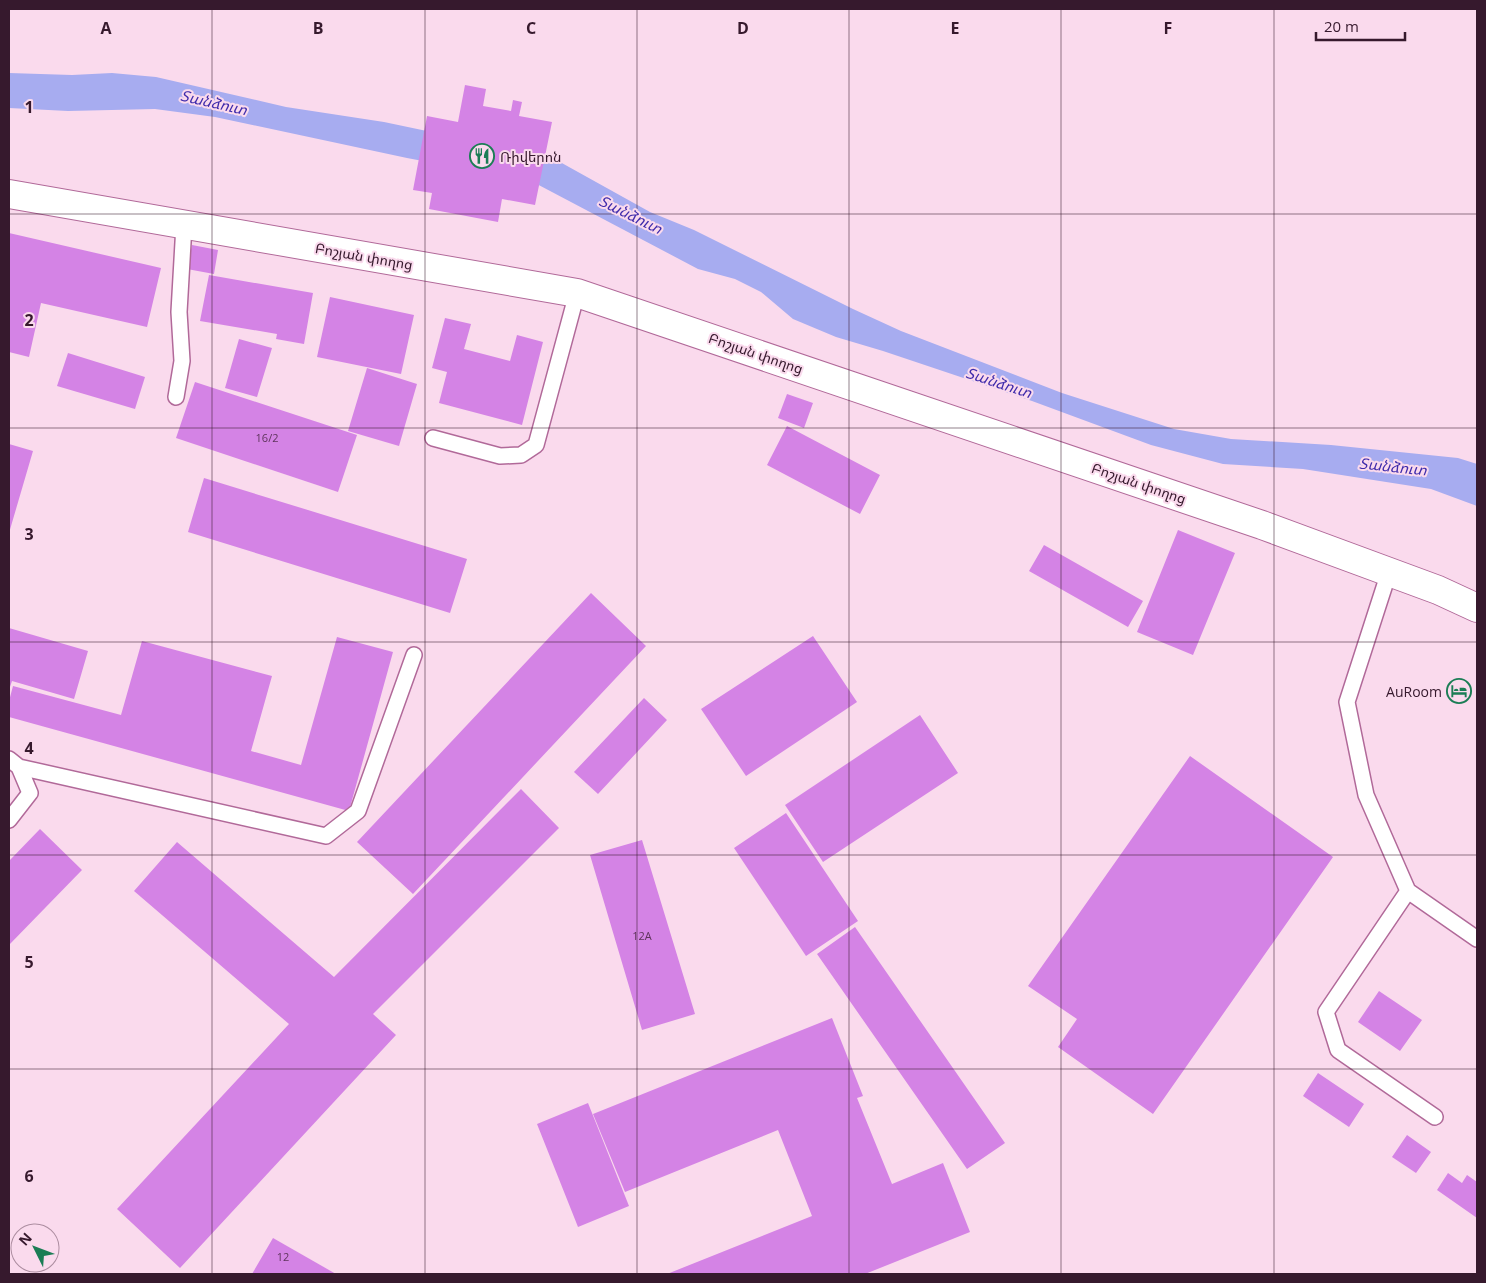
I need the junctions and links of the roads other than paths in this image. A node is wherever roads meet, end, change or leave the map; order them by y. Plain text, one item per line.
1 (9, 194) edge
2 (184, 225) junction
3 (577, 293) junction
4 (176, 397) dead end
5 (433, 438) dead end
6 (1389, 572) junction
7 (1477, 608) edge
8 (414, 655) dead end
9 (14, 763) edge
10 (9, 820) edge
11 (1408, 891) junction
12 (1477, 939) edge
13 (1434, 1117) dead end

1 - 2 street, Բոշյան փողոց
2 - 3 street, Բոշյան փողոց
2 - 4 lane
3 - 5 lane
3 - 6 street, Բոշյան փողոց
6 - 7 street, Բոշյան փողոց
6 - 11 lane
8 - 9 lane
9 - 10 lane
11 - 12 lane
11 - 13 lane

